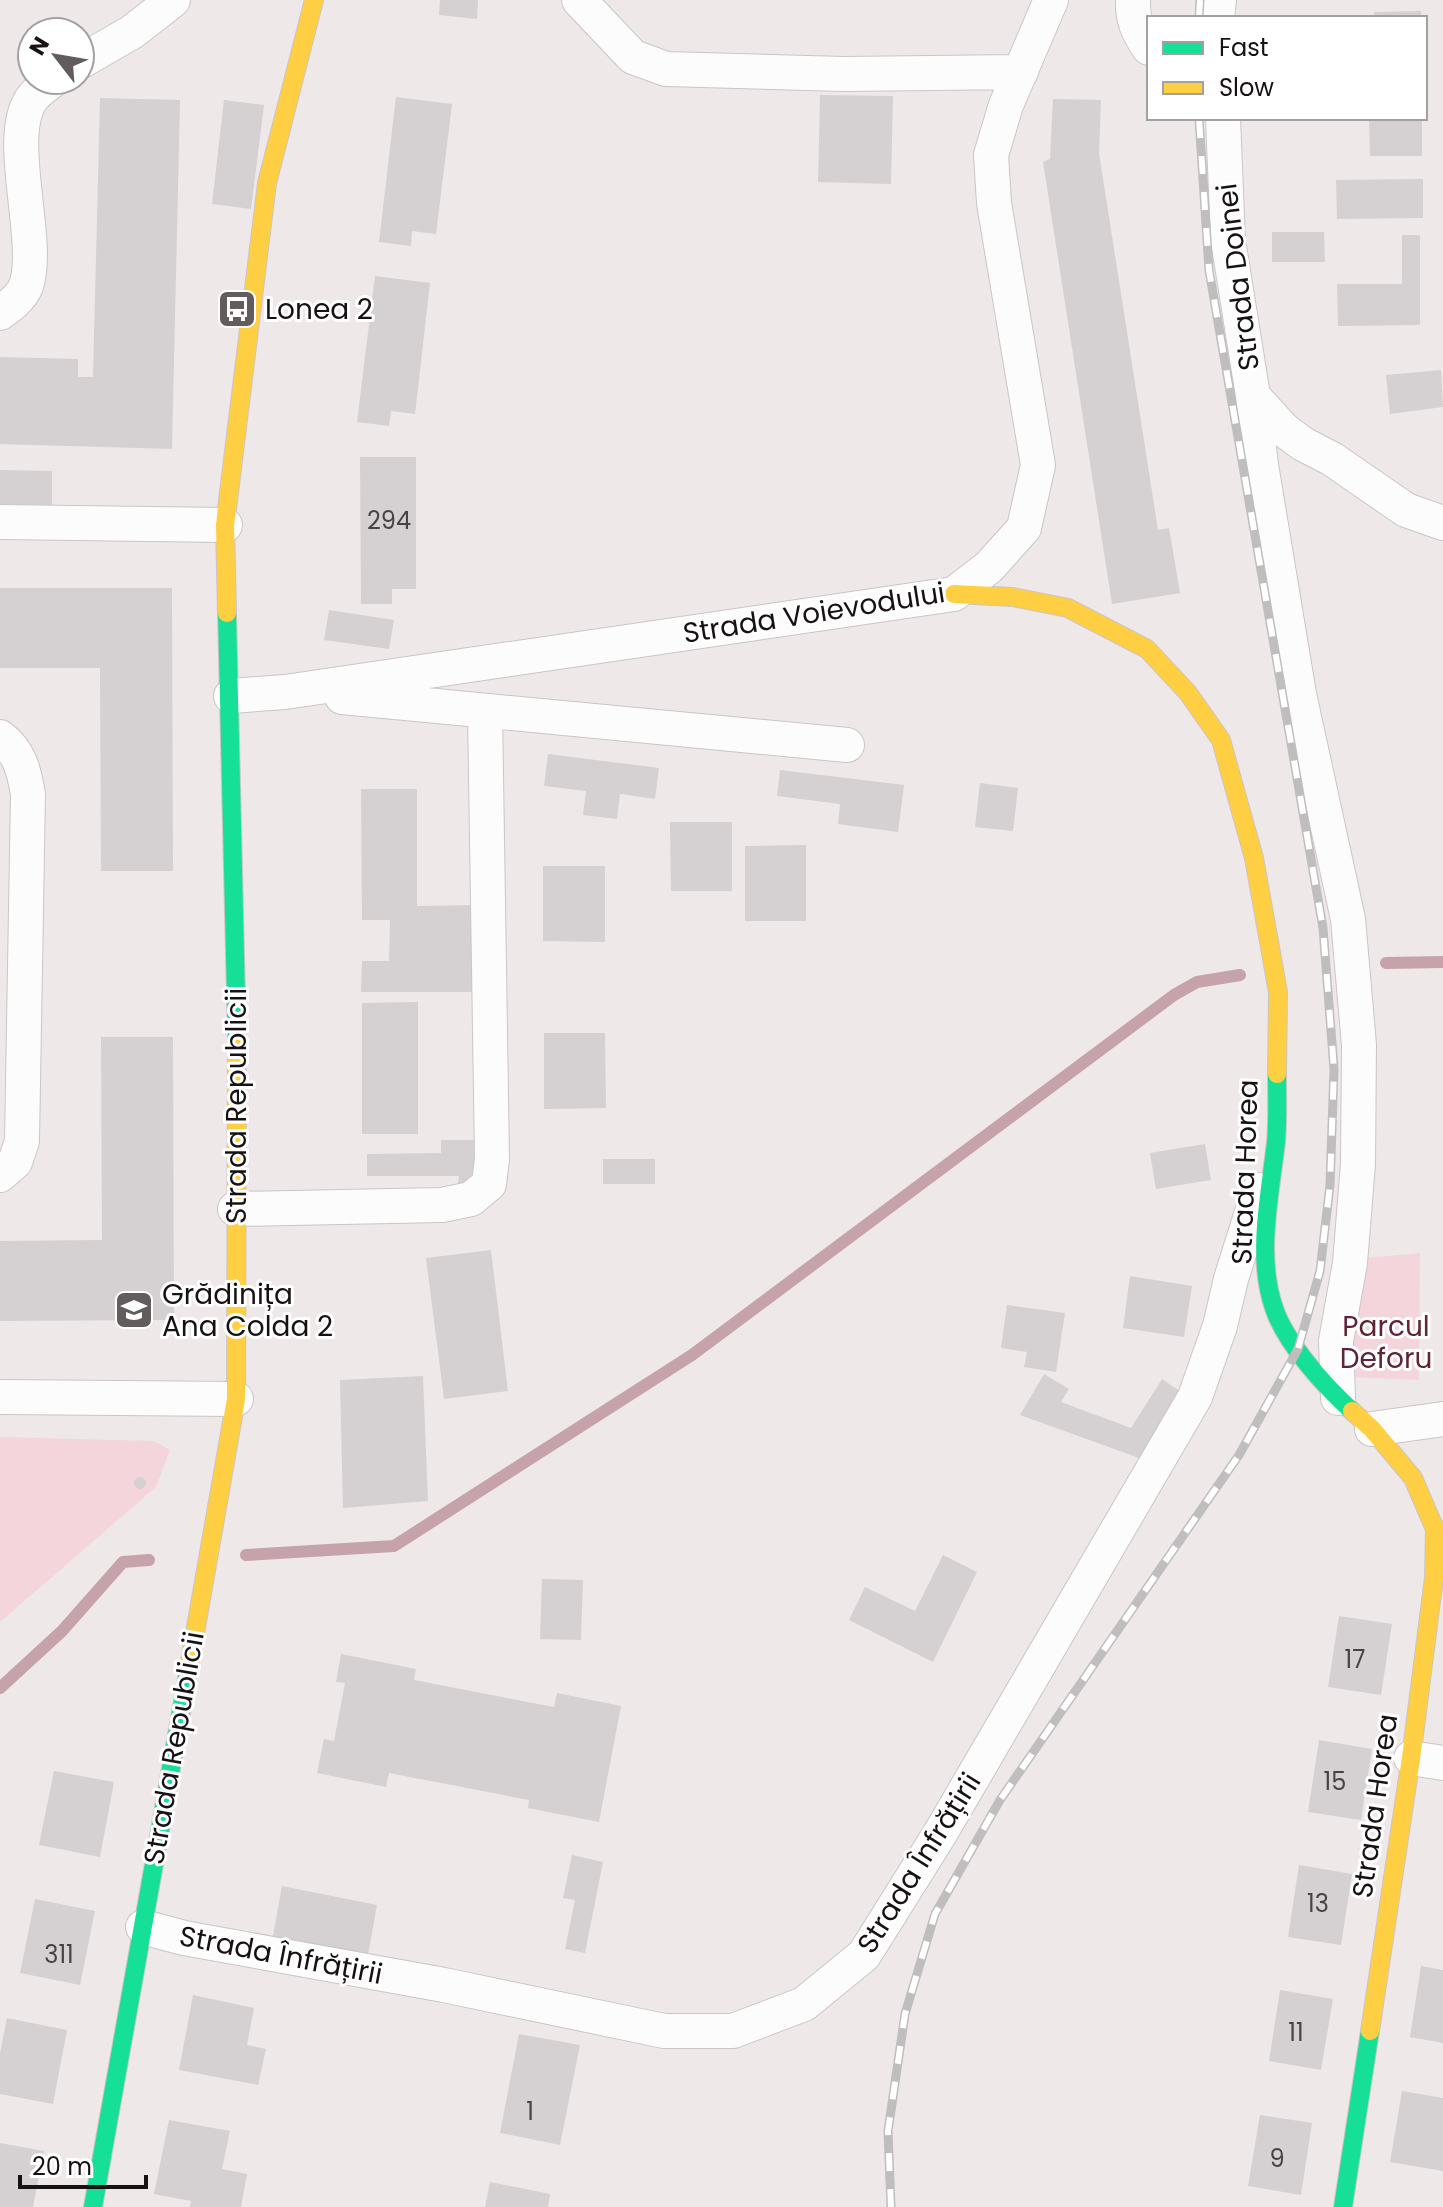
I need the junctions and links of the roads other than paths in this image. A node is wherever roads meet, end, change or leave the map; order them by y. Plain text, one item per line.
1 (173, 0) edge
2 (314, 0) edge
3 (579, 0) edge
4 (1051, 0) edge
5 (1133, 0) edge
6 (1147, 45) edge
7 (96, 53) edge
8 (1021, 72) junction
9 (33, 96) edge
10 (1223, 120) edge
11 (0, 313) edge
12 (1253, 396) junction
13 (0, 522) edge
14 (1443, 523) edge
15 (225, 525) junction
16 (954, 594) junction
17 (285, 692) junction
18 (231, 696) junction
19 (485, 711) junction
20 (0, 737) edge
21 (847, 745) dead end
22 (1276, 1138) junction
23 (0, 1175) edge
24 (235, 1209) junction
25 (0, 1397) edge
26 (1338, 1398) junction
27 (236, 1399) junction
28 (1443, 1419) edge
29 (1372, 1429) junction
30 (1427, 1760) edge
31 (143, 1927) junction
32 (93, 2207) edge
33 (1343, 2207) edge

1 - 7 street
2 - 15 street, Strada Republicii
3 - 8 street
4 - 8 street, Strada Voievodului
5 - 6 street
8 - 16 street, Strada Voievodului
9 - 11 street
10 - 12 street, Strada Doinei
12 - 14 street, Strada Doinei
12 - 26 street
13 - 15 street
15 - 18 street, Strada Republicii
16 - 17 street, Strada Voievodului
16 - 22 street, Strada Horea
17 - 18 street, Strada Voievodului
17 - 19 street
18 - 24 street, Strada Republicii
19 - 21 street
19 - 24 street
20 - 23 street
22 - 26 street, Strada Horea
22 - 31 street, Strada Înfrățirii
24 - 27 street, Strada Republicii
25 - 27 street
26 - 29 street, Strada Horea
27 - 31 street, Strada Republicii
28 - 29 street
29 - 30 street, Strada Horea
30 - 33 street, Strada Horea
31 - 32 street, Strada Republicii

